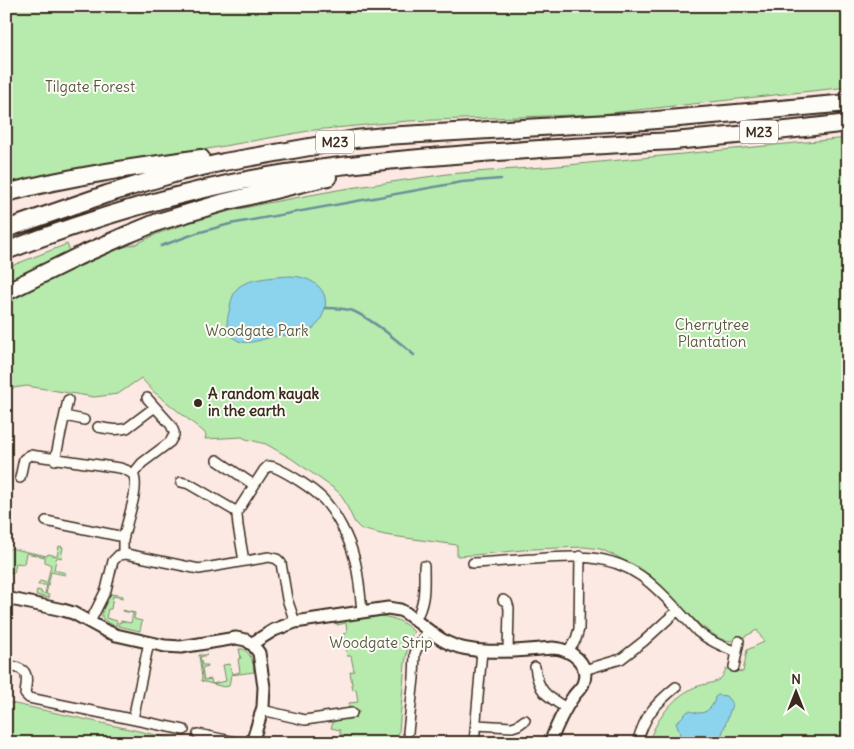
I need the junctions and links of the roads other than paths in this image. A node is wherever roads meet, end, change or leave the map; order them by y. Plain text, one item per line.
1 (848, 103) edge
2 (848, 122) edge
3 (355, 139) junction
4 (425, 157) junction
5 (6, 193) edge
6 (6, 229) edge
7 (6, 251) edge
8 (6, 292) edge
9 (147, 398) dead end
10 (68, 400) dead end
11 (155, 407) junction
12 (65, 416) junction
13 (84, 420) dead end
14 (98, 427) dead end
15 (55, 460) junction
16 (217, 460) dead end
17 (133, 474) junction
18 (20, 478) dead end
19 (181, 482) dead end
20 (254, 485) junction
21 (237, 512) junction
22 (46, 521) dead end
23 (124, 537) junction
24 (124, 554) junction
25 (580, 556) junction
26 (244, 561) junction
27 (473, 563) dead end
28 (424, 566) dead end
29 (6, 598) edge
30 (503, 600) dead end
31 (677, 610) junction
32 (362, 611) junction
33 (415, 620) junction
34 (90, 622) junction
35 (295, 622) junction
36 (430, 630) junction
37 (739, 641) dead end
38 (149, 642) junction
39 (251, 644) junction
40 (482, 650) junction
41 (508, 650) junction
42 (568, 651) junction
43 (737, 652) junction
44 (6, 665) edge
45 (734, 667) dead end
46 (534, 668) dead end
47 (584, 670) junction
48 (676, 687) dead end
49 (566, 708) junction
50 (262, 710) junction
51 (352, 712) dead end
52 (133, 719) junction
53 (525, 720) dead end
54 (476, 725) junction
55 (184, 730) dead end
56 (408, 732) dead end
57 (198, 734) dead end
58 (241, 743) edge
59 (252, 743) edge
60 (474, 743) edge
61 (550, 743) edge
62 (637, 743) edge

1 - 3 highway, M23
2 - 4 highway, M23
3 - 5 highway, M23
3 - 6 highway, M23
4 - 7 highway, M23
4 - 8 highway, M23
9 - 11 street
10 - 12 street
11 - 14 street
11 - 17 street
12 - 13 street
12 - 15 street
15 - 17 street
15 - 18 street
16 - 20 street
17 - 23 street
19 - 21 street
20 - 21 street
20 - 32 street
21 - 26 street
22 - 23 street
23 - 24 street
24 - 26 street
24 - 34 street
25 - 27 street
25 - 31 street
25 - 42 street
26 - 35 street
28 - 33 street
29 - 34 street
30 - 41 street
31 - 43 street
31 - 47 street
32 - 33 street
32 - 35 street
33 - 36 street
34 - 38 street
35 - 39 street
36 - 40 street
36 - 56 street
37 - 43 street
38 - 39 street
38 - 52 street
39 - 50 street
40 - 41 street
40 - 54 street
41 - 42 street
42 - 47 street
43 - 45 street
44 - 52 street
46 - 49 street
47 - 49 street
48 - 62 street
49 - 61 street
50 - 51 street
50 - 59 street
52 - 55 street
53 - 54 street
54 - 60 street
57 - 58 street

